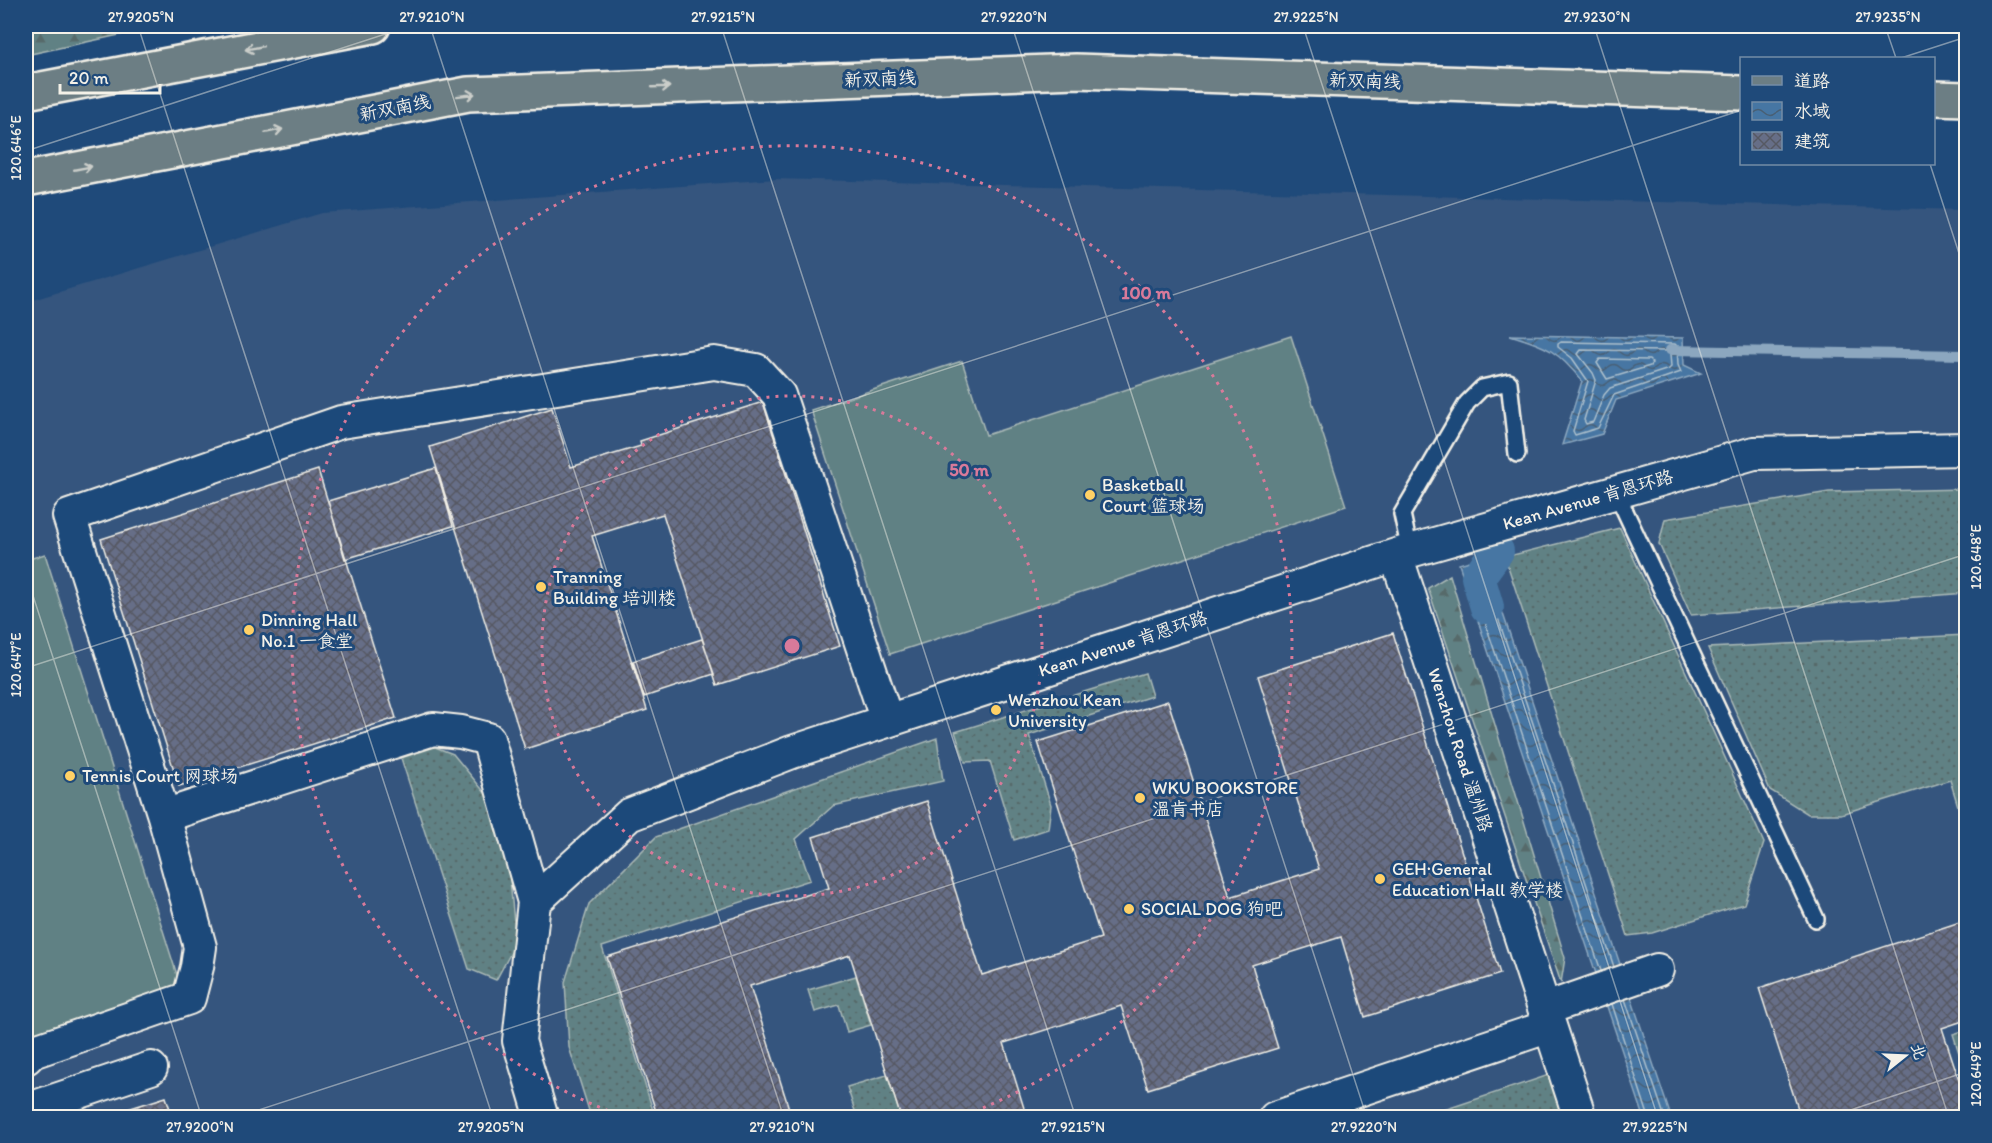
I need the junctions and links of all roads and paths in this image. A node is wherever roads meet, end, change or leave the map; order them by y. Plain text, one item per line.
1 (373, 26) edge
2 (26, 92) edge
3 (1740, 93) edge
4 (1935, 98) edge
5 (1966, 99) edge
6 (26, 179) edge
7 (1966, 449) edge
8 (1517, 454) dead end
9 (1616, 492) junction
10 (1403, 553) junction
11 (887, 721) junction
12 (164, 816) junction
13 (534, 902) junction
14 (1816, 919) dead end
15 (1657, 970) dead end
16 (1547, 1015) junction
17 (26, 1058) edge
18 (151, 1068) dead end
19 (26, 1110) edge
20 (542, 1118) edge
21 (1275, 1118) edge
22 (1580, 1118) edge

1 -> 2 main road
6 -> 3 main road, 新双南线
4 - 5 main road
7 - 9 street, Kean Avenue 肯恩环路
8 - 10 lane
9 - 10 street, Kean Avenue 肯恩环路
9 - 14 lane
10 - 11 street, Kean Avenue 肯恩环路
10 - 16 street, Wenzhou Road 温州路
11 - 12 street
11 - 13 street, Kean Avenue 肯恩环路
12 - 13 street
12 - 17 street
13 - 20 street
15 - 16 street
16 - 21 street
16 - 22 street, Wenzhou Road 温州路
18 - 19 street

